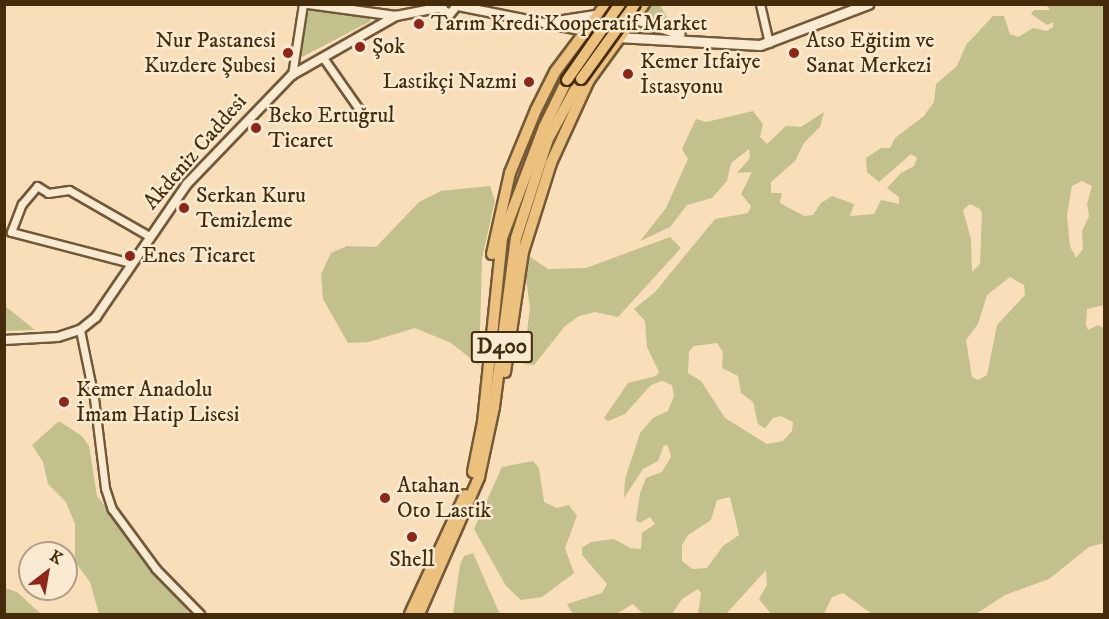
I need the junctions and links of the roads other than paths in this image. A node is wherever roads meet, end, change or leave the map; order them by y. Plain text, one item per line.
1 (305, 4) edge
2 (378, 4) edge
3 (606, 4) edge
4 (620, 4) edge
5 (635, 4) edge
6 (644, 4) edge
7 (760, 4) edge
8 (868, 4) edge
9 (458, 5) edge
10 (442, 6) edge
11 (375, 14) junction
12 (596, 15) junction
13 (396, 16) junction
14 (632, 18) junction
15 (538, 20) junction
16 (584, 31) junction
17 (617, 37) junction
18 (711, 42) junction
19 (769, 43) junction
20 (324, 58) junction
21 (292, 75) junction
22 (363, 115) dead end
23 (149, 236) junction
24 (131, 263) junction
25 (80, 330) junction
26 (4, 340) edge
27 (489, 371) junction
28 (494, 407) junction
29 (200, 615) edge
30 (410, 615) edge
31 (418, 615) edge

1 - 11 street
1 - 21 street
2 - 11 street
3 - 12 highway
4 - 27 highway, D400, bridge
5 - 28 highway, D400, bridge
6 - 14 highway, D400
7 - 19 street
8 - 19 main road
9 - 10 street, Akdeniz Caddesi
9 - 15 street
10 - 13 street, Akdeniz Caddesi
11 - 13 street
12 - 14 main road
12 - 15 street
12 - 16 highway
13 - 20 street, Akdeniz Caddesi
14 - 17 highway, D400
14 - 18 main road
15 - 16 street
16 - 17 main road
16 - 27 highway
17 - 18 main road
17 - 28 highway, D400
18 - 19 main road
20 - 21 street, Akdeniz Caddesi
20 - 22 street
21 - 23 street, Akdeniz Caddesi
23 - 24 street, Akdeniz Caddesi
23 - 24 street
24 - 25 street, Akdeniz Caddesi
25 - 26 street
25 - 29 street
27 - 30 highway, D400
28 - 31 highway, D400

